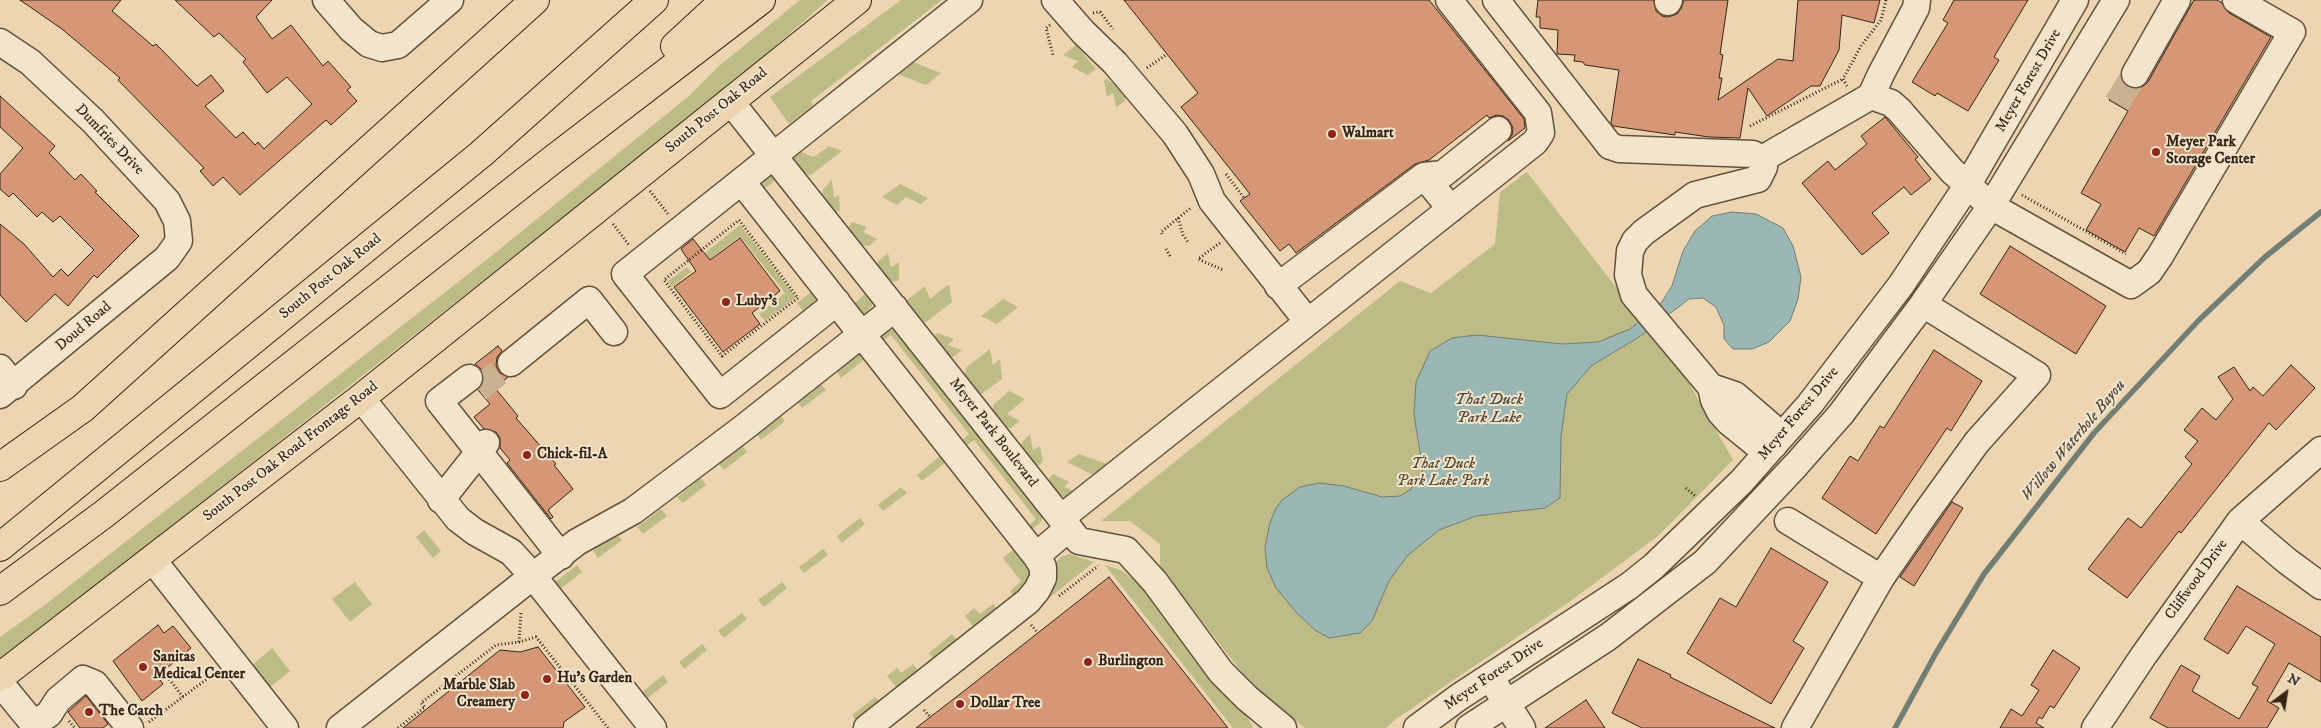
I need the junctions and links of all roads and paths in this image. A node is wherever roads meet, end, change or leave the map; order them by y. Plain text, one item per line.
1 (326, 0) edge
2 (450, 0) edge
3 (535, 0) edge
4 (654, 0) edge
5 (725, 0) edge
6 (761, 0) edge
7 (857, 0) edge
8 (970, 0) edge
9 (1055, 0) edge
10 (1449, 0) edge
11 (1496, 0) edge
12 (1886, 0) edge
13 (1918, 0) edge
14 (2075, 0) edge
15 (2116, 0) edge
16 (2177, 0) edge
17 (2236, 0) edge
18 (1047, 30) dead end
19 (0, 42) edge
20 (1053, 55) dead end
21 (2134, 74) tunnel mouth
22 (1843, 79) junction
23 (1864, 100) junction
24 (730, 101) junction
25 (1750, 126) dead end
26 (1498, 130) dead end
27 (1735, 153) junction
28 (773, 156) junction
29 (1762, 159) junction
30 (552, 161) junction
31 (1424, 176) junction
32 (1960, 178) junction
33 (742, 182) junction
34 (1737, 185) junction
35 (648, 189) dead end
36 (2017, 192) dead end
37 (1195, 205) dead end
38 (1991, 206) junction
39 (1451, 208) junction
40 (666, 211) dead end
41 (1178, 218) junction
42 (610, 219) dead end
43 (578, 223) joint
44 (1162, 234) dead end
45 (1222, 241) dead end
46 (1188, 242) dead end
47 (1166, 249) dead end
48 (694, 254) junction
49 (2126, 254) dead end
50 (1170, 256) dead end
51 (167, 258) joint
52 (698, 260) dead end
53 (641, 262) junction
54 (1223, 270) dead end
55 (1278, 286) junction
56 (837, 302) junction
57 (894, 308) junction
58 (1931, 310) junction
59 (1308, 322) junction
60 (614, 332) dead end
61 (862, 334) junction
62 (507, 357) tunnel mouth
63 (5, 383) edge
64 (473, 384) tunnel mouth
65 (361, 398) junction
66 (1774, 445) junction
67 (482, 447) junction
68 (2321, 450) edge
69 (1796, 465) junction
70 (0, 467) edge
71 (98, 468) junction
72 (441, 500) junction
73 (104, 514) junction
74 (2240, 521) junction
75 (1788, 522) dead end
76 (1065, 523) junction
77 (0, 532) edge
78 (0, 547) edge
79 (565, 552) junction
80 (1036, 556) junction
81 (152, 559) junction
82 (533, 576) junction
83 (1881, 578) junction
84 (2321, 586) edge
85 (0, 591) edge
86 (0, 606) edge
87 (520, 627) dead end
88 (491, 640) dead end
89 (520, 642) junction
90 (496, 645) junction
91 (222, 668) dead end
92 (163, 671) dead end
93 (0, 677) edge
94 (1490, 677) junction
95 (0, 683) edge
96 (183, 697) junction
97 (1507, 703) junction
98 (141, 724) edge
99 (36, 726) edge
100 (285, 728) edge
101 (340, 728) edge
102 (398, 728) edge
103 (608, 728) edge
104 (653, 728) edge
105 (867, 728) edge
106 (1283, 728) edge
107 (1417, 728) edge
108 (1469, 728) edge
109 (1522, 728) edge
110 (1795, 728) edge
111 (2095, 728) edge

1 - 2 street
3 - 70 main road
4 - 71 main road, South Post Oak Road
5 - 30 main road
6 - 30 main road
7 - 24 main road, South Post Oak Road
8 - 28 street
9 - 55 street
10 - 39 street
11 - 27 street
12 - 22 path
13 - 23 street
14 - 32 street, Meyer Forest Drive
15 - 38 street, Meyer Forest Drive
16 - 21 street
17 - 38 street
18 - 20 path
19 - 51 street, Dumfries Drive
22 - 23 path
22 - 25 path
23 - 29 street
23 - 32 street
24 - 28 street, Meyer Park Boulevard
24 - 43 main road, South Post Oak Road
26 - 31 street
27 - 29 street
27 - 34 street
28 - 33 street
28 - 57 street, Meyer Park Boulevard
29 - 34 street
30 - 73 main road
31 - 39 street
31 - 55 street
32 - 38 street
32 - 66 street, Meyer Forest Drive
33 - 53 street
33 - 56 street
34 - 66 street
35 - 40 path
36 - 49 path
37 - 41 path
38 - 58 street, Meyer Forest Drive
39 - 59 street
41 - 44 path
41 - 46 path
42 - 53 path
43 - 65 main road, South Post Oak Road Frontage Road
45 - 54 path
47 - 50 path
48 - 48 path
48 - 52 path
51 - 63 street, Doud Road
53 - 56 street
55 - 59 street
56 - 61 street
57 - 61 street
57 - 76 street, Meyer Park Boulevard
58 - 69 street, Meyer Forest Drive
58 - 83 street
59 - 76 street
60 - 62 street
61 - 79 street
61 - 80 street
64 - 67 street
65 - 72 street
65 - 81 main road, South Post Oak Road Frontage Road
66 - 69 street
66 - 94 street, Meyer Forest Drive
67 - 72 street
67 - 79 street
68 - 74 street, Cliffwood Drive
69 - 97 street, Meyer Forest Drive
71 - 77 main road
71 - 78 main road, South Post Oak Road
72 - 82 street
73 - 85 main road
73 - 86 main road
74 - 84 street
74 - 111 street, Cliffwood Drive
75 - 83 street
76 - 80 street
76 - 106 street, Meyer Park Boulevard
79 - 82 street
80 - 105 street
81 - 93 main road, South Post Oak Road Frontage Road
81 - 100 street
82 - 101 street
82 - 104 street
83 - 110 street
87 - 89 path
88 - 90 path
89 - 90 path
89 - 103 path
90 - 102 path
91 - 96 path
92 - 96 path
94 - 97 street
94 - 107 street, Meyer Forest Drive
95 - 99 street
96 - 98 path
97 - 108 street, Meyer Forest Drive
97 - 109 street
98 - 99 street

